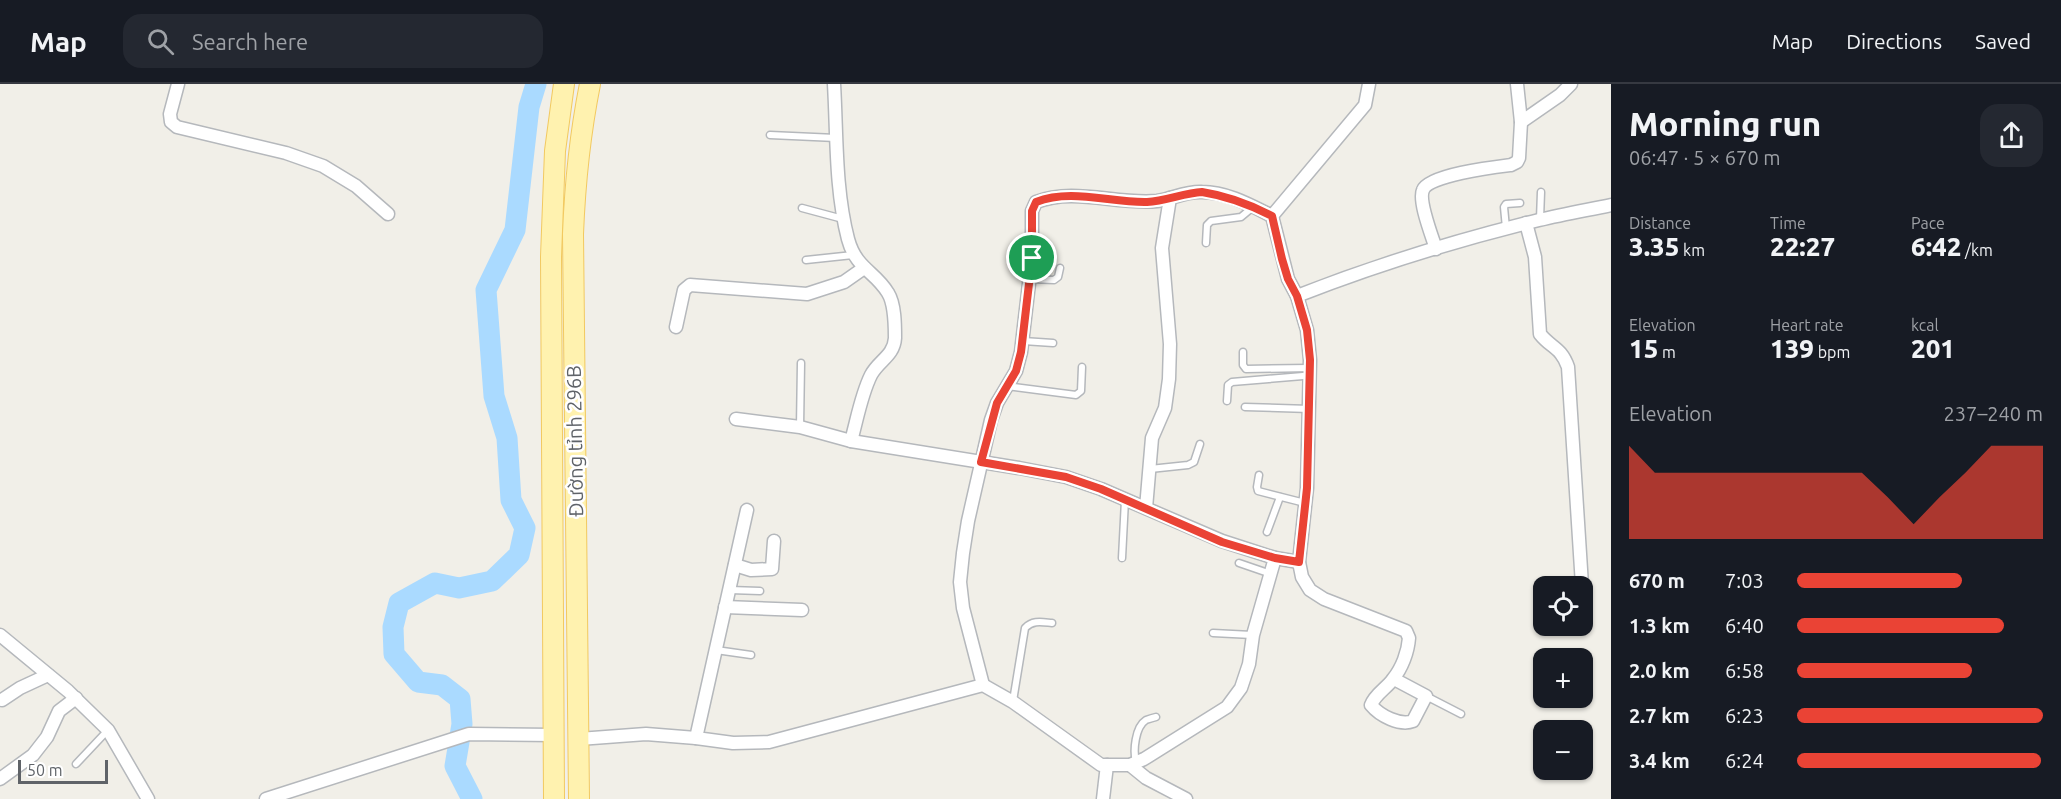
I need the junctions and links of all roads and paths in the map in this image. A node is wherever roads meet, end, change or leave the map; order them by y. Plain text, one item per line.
1 (178, 84) edge
2 (564, 84) edge
3 (590, 84) edge
4 (834, 84) edge
5 (1370, 84) edge
6 (1517, 84) edge
7 (1571, 84) edge
8 (1521, 122) junction
9 (770, 135) dead end
10 (837, 138) junction
11 (1541, 192) dead end
12 (1170, 198) junction
13 (1520, 203) dead end
14 (1611, 205) edge
15 (1253, 207) junction
16 (802, 208) dead end
17 (388, 214) dead end
18 (1272, 216) junction
19 (844, 219) junction
20 (1540, 219) junction
21 (1526, 223) junction
22 (1506, 229) junction
23 (1206, 243) dead end
24 (1436, 249) junction
25 (853, 255) junction
26 (806, 260) dead end
27 (864, 268) junction
28 (1060, 268) dead end
29 (1030, 279) junction
30 (1297, 296) junction
31 (676, 327) dead end
32 (1023, 341) junction
33 (1053, 342) dead end
34 (1243, 352) dead end
35 (801, 363) dead end
36 (1082, 367) dead end
37 (1308, 374) junction
38 (1006, 386) junction
39 (1227, 401) dead end
40 (1245, 407) dead end
41 (1310, 409) junction
42 (736, 419) dead end
43 (800, 427) junction
44 (851, 441) junction
45 (1200, 444) dead end
46 (981, 462) junction
47 (1149, 469) junction
48 (1259, 475) dead end
49 (1280, 497) junction
50 (1125, 499) junction
51 (1305, 503) junction
52 (1146, 508) junction
53 (747, 510) dead end
54 (1267, 532) dead end
55 (774, 542) dead end
56 (1122, 558) dead end
57 (1275, 558) junction
58 (1299, 562) junction
59 (1239, 563) dead end
60 (735, 565) junction
61 (1271, 574) junction
62 (1581, 576) edge
63 (729, 590) junction
64 (760, 591) dead end
65 (725, 607) junction
66 (802, 610) dead end
67 (1052, 623) dead end
68 (1214, 633) dead end
69 (1253, 635) junction
70 (2, 639) edge
71 (716, 650) junction
72 (751, 655) dead end
73 (48, 675) junction
74 (1394, 679) junction
75 (983, 685) junction
76 (1426, 696) junction
77 (76, 698) junction
78 (2, 700) dead end
79 (1013, 702) junction
80 (1461, 714) dead end
81 (1156, 717) dead end
82 (108, 730) junction
83 (554, 735) junction
84 (696, 738) junction
85 (579, 739) junction
86 (76, 764) dead end
87 (1133, 764) junction
88 (1107, 765) junction
89 (0, 779) edge
90 (148, 799) edge
91 (266, 799) edge
92 (554, 799) edge
93 (579, 799) edge
94 (1103, 799) edge
95 (1186, 799) edge

1 - 17 street
2 - 83 main road, Đường tỉnh 296B
3 - 85 main road, Đường tỉnh 296B
4 - 10 street
5 - 18 street
6 - 8 street
7 - 8 street
8 - 24 street
9 - 10 lane
10 - 19 street
11 - 20 lane
12 - 15 street
12 - 29 street
12 - 47 street
13 - 22 lane
14 - 20 street
15 - 18 street
15 - 23 lane
16 - 19 lane
18 - 30 street
19 - 25 street
20 - 21 street
21 - 22 street
21 - 62 street
22 - 24 street
24 - 30 street
25 - 26 lane
25 - 27 street
27 - 31 street
27 - 44 street
28 - 29 lane
29 - 32 street
30 - 37 street
32 - 33 lane
32 - 38 street
34 - 37 lane
35 - 43 lane
36 - 38 lane
37 - 39 lane
37 - 41 street
38 - 46 street
40 - 41 lane
41 - 51 street
42 - 43 street
43 - 44 street
44 - 46 street
45 - 47 lane
46 - 50 street
46 - 75 street
47 - 52 street
48 - 49 lane
49 - 51 lane
49 - 54 lane
50 - 52 street
50 - 56 lane
51 - 58 street
52 - 57 street
53 - 60 street
55 - 60 street
57 - 58 street
57 - 61 street
58 - 74 street
59 - 61 lane
60 - 63 street
61 - 69 street
63 - 64 lane
63 - 65 street
65 - 66 street
65 - 71 street
67 - 79 lane
68 - 69 lane
69 - 87 street
70 - 73 street
71 - 72 lane
71 - 84 street
73 - 77 street
73 - 78 street
74 - 76 street
74 - 76 street
75 - 79 street
75 - 84 street
76 - 80 lane
77 - 82 street
77 - 89 street
79 - 88 street
81 - 87 lane
82 - 86 lane
82 - 90 street
83 - 91 street
83 - 92 main road, Đường tỉnh 296B
84 - 85 street
85 - 93 main road, Đường tỉnh 296B
87 - 88 street
87 - 95 street
88 - 94 street

